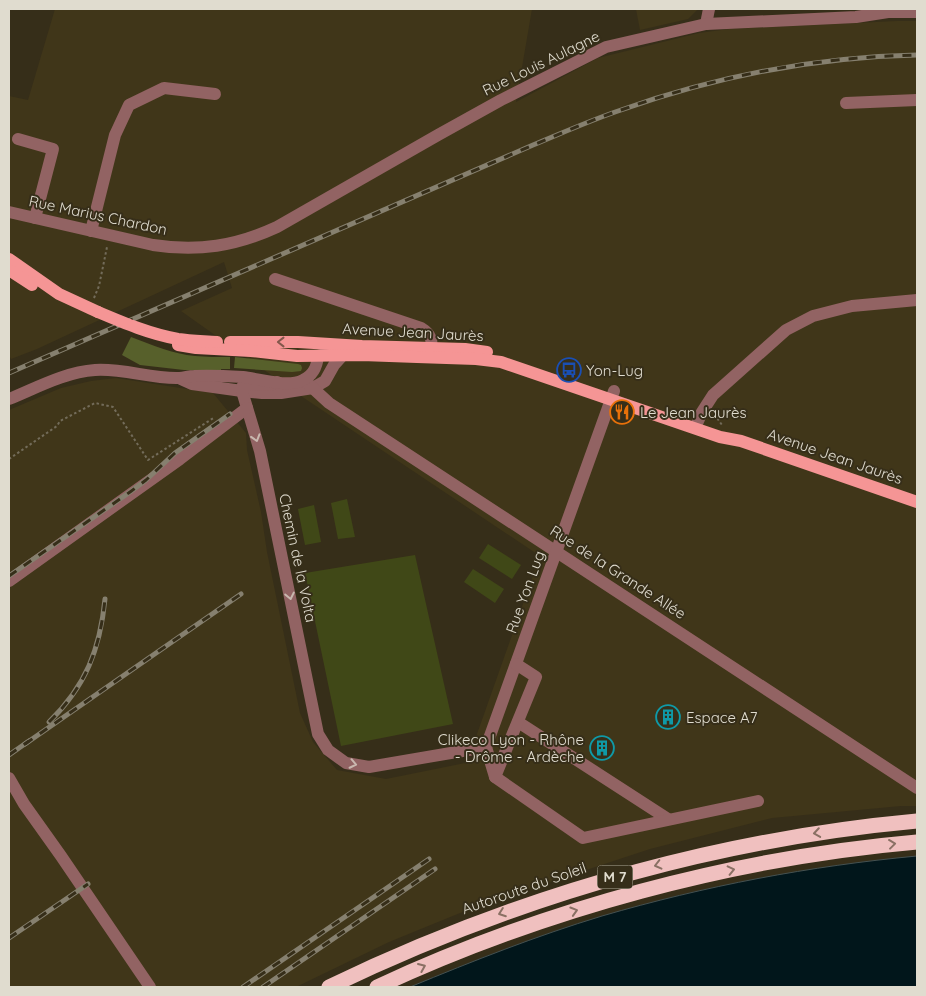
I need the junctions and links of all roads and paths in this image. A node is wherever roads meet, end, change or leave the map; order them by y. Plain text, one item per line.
1 (709, 9) edge
2 (889, 11) edge
3 (917, 12) edge
4 (706, 24) junction
5 (215, 94) dead end
6 (917, 100) edge
7 (846, 103) dead end
8 (18, 139) dead end
9 (9, 212) edge
10 (35, 218) junction
11 (91, 231) junction
12 (109, 235) junction
13 (211, 248) joint
14 (9, 259) edge
15 (9, 270) edge
16 (275, 279) dead end
17 (95, 297) dead end
18 (917, 300) edge
19 (94, 313) junction
20 (431, 348) junction
21 (328, 354) junction
22 (418, 357) junction
23 (179, 378) junction
24 (277, 382) junction
25 (309, 384) junction
26 (242, 391) junction
27 (613, 395) junction
28 (9, 400) edge
29 (247, 408) junction
30 (218, 416) dead end
31 (713, 416) dead end
32 (717, 418) dead end
33 (697, 424) junction
34 (9, 460) edge
35 (917, 502) edge
36 (557, 551) junction
37 (9, 581) edge
38 (516, 664) junction
39 (518, 722) junction
40 (486, 747) junction
41 (495, 777) junction
42 (9, 778) edge
43 (917, 788) edge
44 (758, 800) dead end
45 (917, 816) edge
46 (668, 819) junction
47 (917, 821) edge
48 (850, 828) junction
49 (917, 842) edge
50 (150, 987) edge
51 (329, 987) edge
52 (377, 987) edge

1 - 4 street
2 - 3 street, Rue Louis Aulagne
2 - 4 street, Rue Louis Aulagne
4 - 13 street, Rue Louis Aulagne
5 - 11 street
6 - 7 street
8 - 10 street
9 - 10 street, Rue Marius Chardon
10 - 11 street, Rue Marius Chardon
11 - 12 street, Rue Marius Chardon
12 - 13 street, Rue Marius Chardon
12 - 17 path
14 - 19 main road
15 - 19 main road
16 - 20 street
18 - 33 street
19 - 21 main road, Avenue Jean Jaurès
20 - 21 main road, Avenue Jean Jaurès
20 - 22 street
20 - 27 main road, Avenue Jean Jaurès
21 - 22 main road, Avenue Jean Jaurès
21 - 25 street
21 - 25 street
22 - 27 main road, Avenue Jean Jaurès
23 - 24 street
23 - 26 street
23 - 28 street
24 - 25 street
24 - 26 street
25 - 26 street
25 - 36 street, Rue de la Grande Allée
26 - 29 street, Chemin de la Volta
27 - 33 main road, Avenue Jean Jaurès
27 - 36 street, Rue Yon Lug
29 - 37 street
29 -> 40 street, Chemin de la Volta
30 - 34 path
31 - 32 path
33 - 35 main road, Avenue Jean Jaurès
36 - 38 street, Rue Yon Lug
36 - 43 street, Rue de la Grande Allée
38 - 39 street
38 - 40 street, Rue Yon Lug
39 - 41 street
39 - 46 street
40 - 41 street
41 - 46 street
42 - 50 street
44 - 46 street
45 - 48 highway
47 - 48 highway, Autoroute du Soleil / M 7
48 -> 51 highway, Autoroute du Soleil / M 7
52 -> 49 highway, M 7

